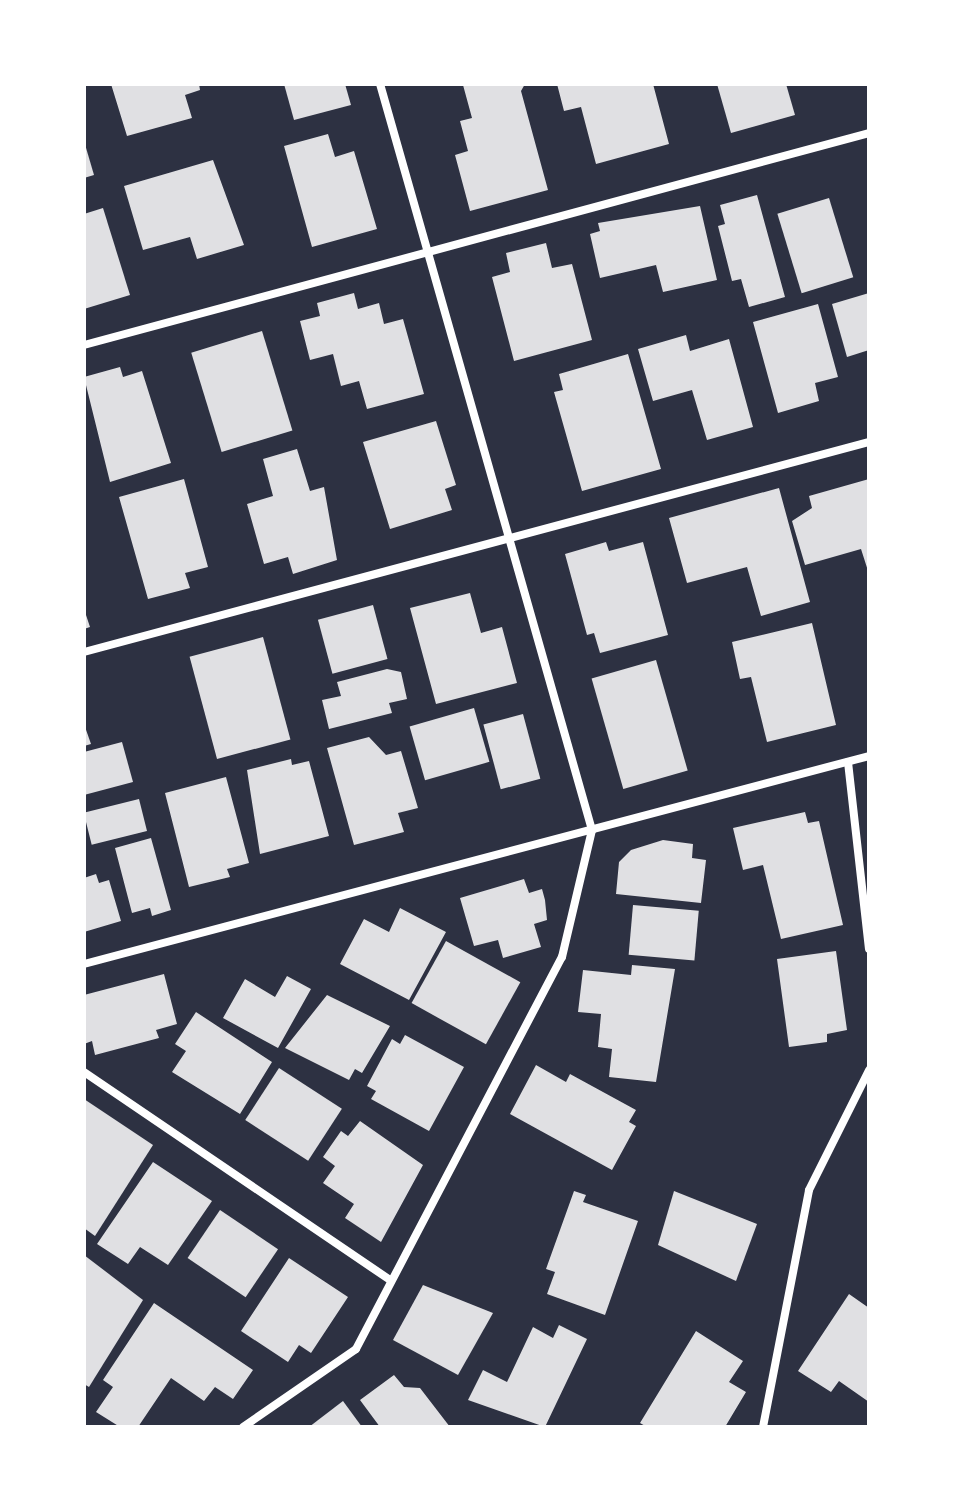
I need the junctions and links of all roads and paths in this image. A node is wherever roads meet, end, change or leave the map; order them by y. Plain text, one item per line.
1 (380, 84) edge
2 (869, 133) edge
3 (428, 252) junction
4 (84, 345) edge
5 (869, 442) edge
6 (509, 538) junction
7 (84, 652) edge
8 (869, 756) edge
9 (848, 762) junction
10 (592, 830) junction
11 (869, 949) edge
12 (84, 964) edge
13 (869, 1070) edge
14 (84, 1072) edge
15 (391, 1281) junction
16 (243, 1427) edge
17 (763, 1427) edge

1 - 3 street
2 - 3 street
3 - 4 street
3 - 6 street
5 - 6 street
6 - 7 street
6 - 10 street
8 - 9 street
9 - 10 street
9 - 11 street
10 - 12 street
10 - 15 street
13 - 17 street
14 - 15 street
15 - 16 street

